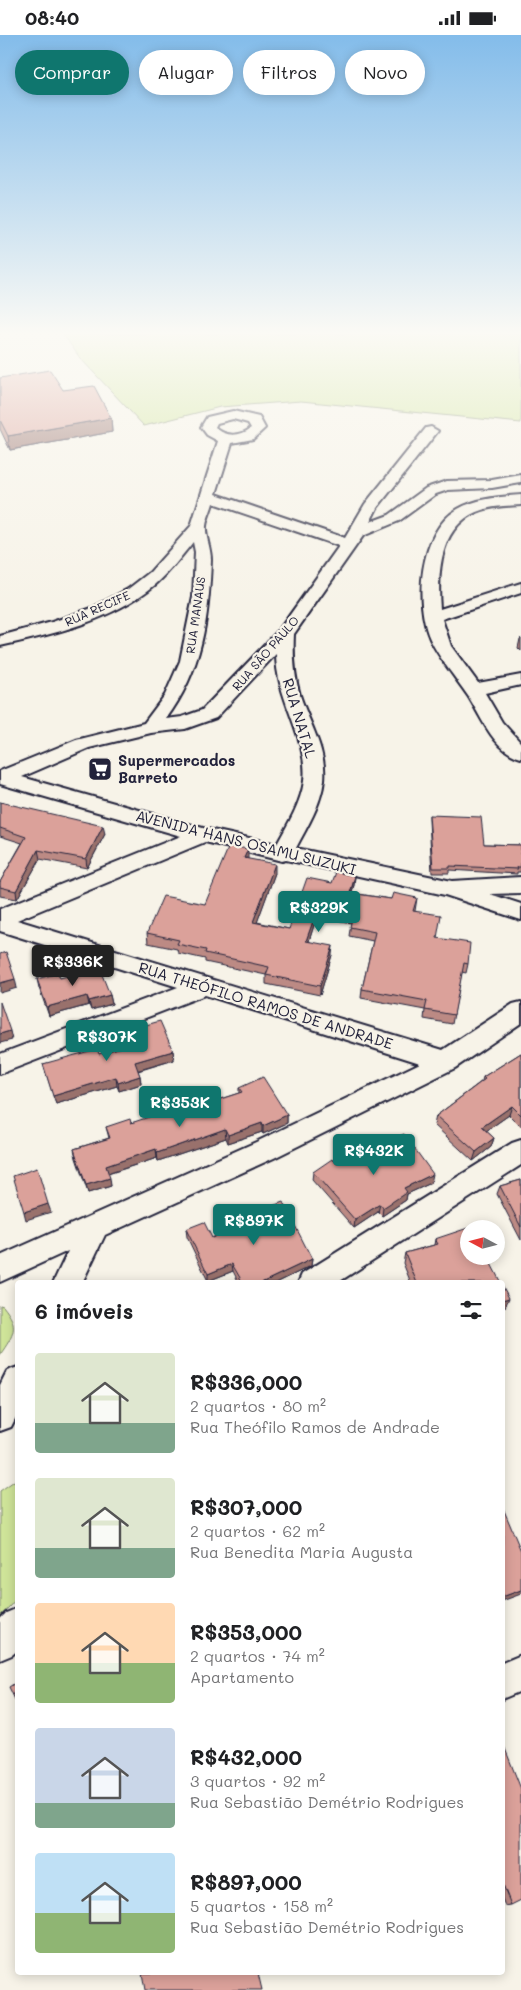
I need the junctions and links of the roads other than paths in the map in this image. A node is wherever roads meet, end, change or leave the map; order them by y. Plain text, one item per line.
1 (431, 431) dead end
2 (226, 438) dead end
3 (521, 479) edge
4 (206, 495) junction
5 (521, 500) edge
6 (198, 527) junction
7 (352, 539) junction
8 (521, 588) edge
9 (431, 617) junction
10 (285, 634) junction
11 (0, 641) edge
12 (521, 680) edge
13 (473, 690) junction
14 (151, 727) junction
15 (521, 752) edge
16 (1, 777) edge
17 (203, 835) junction
18 (282, 854) junction
19 (521, 885) edge
20 (448, 888) junction
21 (521, 912) edge
22 (0, 918) edge
23 (0, 923) edge
24 (205, 985) junction
25 (521, 1011) edge
26 (446, 1061) junction
27 (0, 1064) edge
28 (521, 1151) edge
29 (95, 1227) junction
30 (0, 1269) edge
31 (68, 1280) edge
32 (317, 1280) edge
33 (15, 1387) edge
34 (0, 1416) edge
35 (15, 1424) edge
36 (0, 1431) edge
37 (15, 1628) edge
38 (0, 1643) edge
39 (521, 1672) edge
40 (505, 1680) edge

1 - 7 street, RUA SÃO PAULO
2 - 4 street, RUA MANAUS
3 - 7 street
4 - 6 street, RUA MANAUS
4 - 7 street
5 - 9 street
6 - 11 street, RUA RECIFE
6 - 14 street, RUA MANAUS
7 - 10 street, RUA SÃO PAULO
8 - 9 street
9 - 13 street
10 - 14 street, RUA SÃO PAULO
10 - 18 street, RUA NATAL
12 - 13 street
13 - 15 street
14 - 16 street, RUA SÃO PAULO
16 - 17 street, AVENIDA HANS OSAMU SUZUKI
17 - 18 street, AVENIDA HANS OSAMU SUZUKI
17 - 22 street
18 - 20 street, AVENIDA HANS OSAMU SUZUKI
19 - 20 street
20 - 21 street, AVENIDA HANS OSAMU SUZUKI
23 - 24 street, RUA THEÓFILO RAMOS DE ANDRADE
24 - 26 street, RUA THEÓFILO RAMOS DE ANDRADE
24 - 27 street
25 - 26 street
26 - 29 street
28 - 32 street
29 - 30 street
29 - 31 street
33 - 34 street
35 - 36 street
37 - 38 street
39 - 40 street

